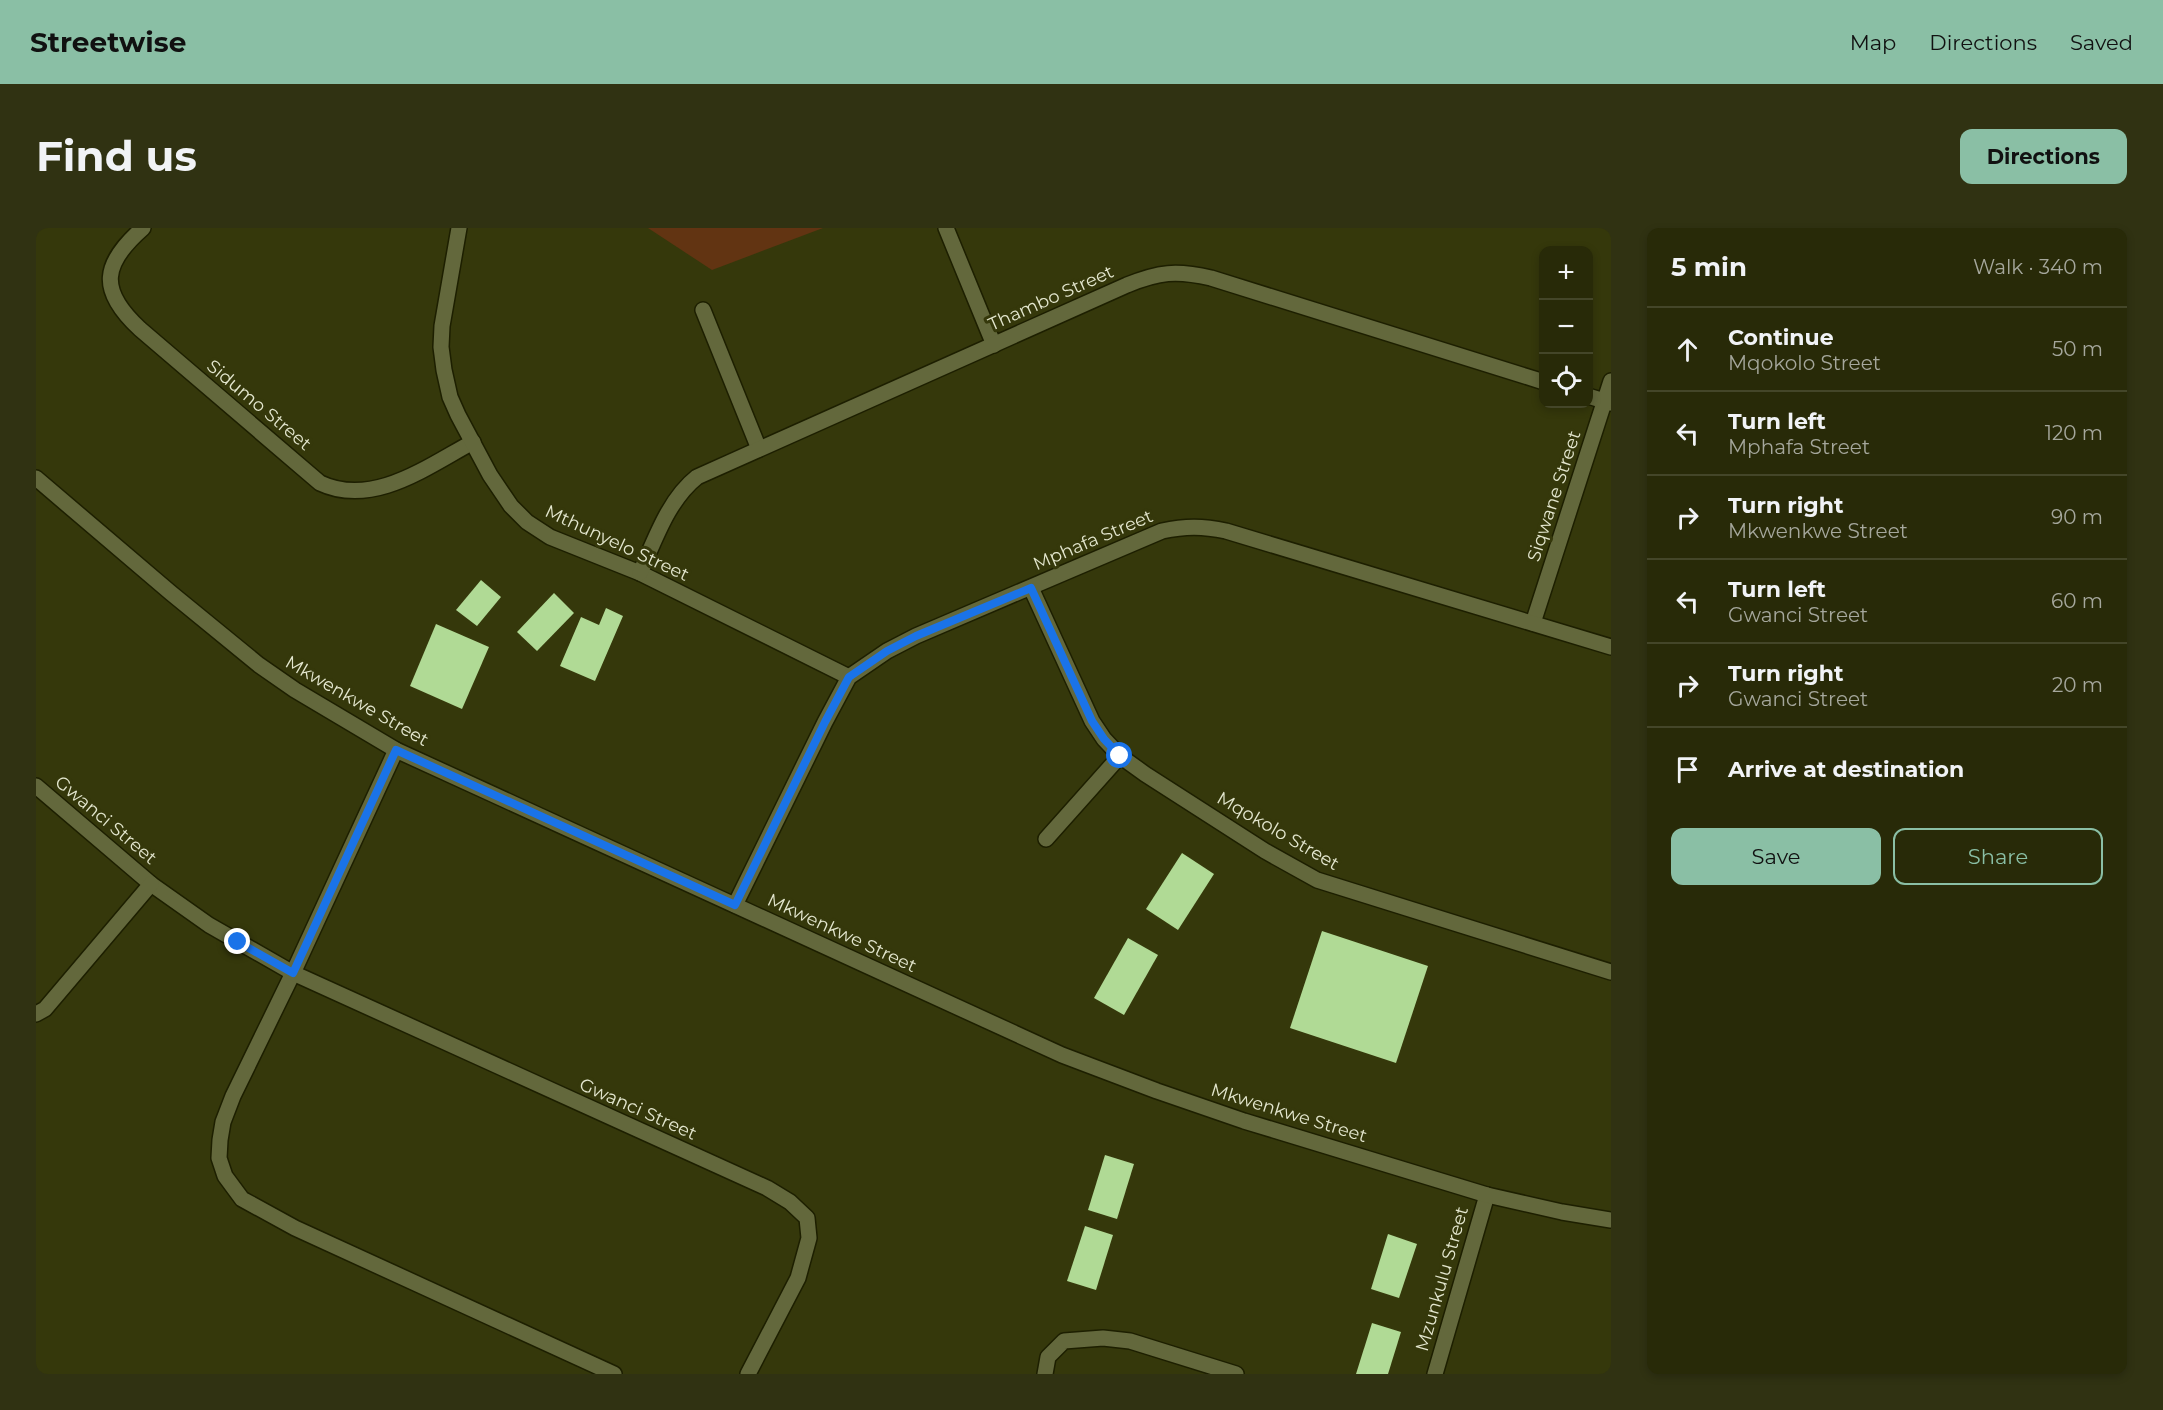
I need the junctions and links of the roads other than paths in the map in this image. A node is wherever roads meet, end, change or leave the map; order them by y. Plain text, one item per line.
1 (143, 228) edge
2 (459, 228) edge
3 (946, 228) edge
4 (703, 310) dead end
5 (994, 345) junction
6 (1539, 380) edge
7 (1611, 381) edge
8 (1593, 398) edge
9 (1608, 402) edge
10 (473, 442) junction
11 (759, 449) junction
12 (36, 478) edge
13 (640, 573) junction
14 (1031, 588) junction
15 (1533, 623) junction
16 (1611, 647) edge
17 (849, 677) junction
18 (396, 750) junction
19 (1120, 756) junction
20 (36, 786) edge
21 (1046, 839) dead end
22 (151, 884) junction
23 (735, 905) junction
24 (1611, 972) edge
25 (293, 973) junction
26 (36, 1014) edge
27 (1487, 1195) junction
28 (1611, 1220) edge
29 (614, 1374) edge
30 (748, 1374) edge
31 (1045, 1374) edge
32 (1236, 1374) edge
33 (1435, 1374) edge

1 - 10 street, Sidumo Street
2 - 10 street, Mthunyelo Street
3 - 5 street
4 - 11 street
5 - 6 street, Thambo Street
5 - 11 street, Thambo Street
7 - 9 street, Siqwane Street
8 - 9 street
9 - 15 street, Siqwane Street
10 - 13 street, Mthunyelo Street
11 - 13 street, Thambo Street
12 - 18 street, Mkwenkwe Street
13 - 17 street, Mthunyelo Street
14 - 15 street, Mphafa Street
14 - 17 street, Mphafa Street
14 - 19 street, Mqokolo Street
15 - 16 street, Mphafa Street
17 - 23 street, Mphafa Street
18 - 23 street, Mkwenkwe Street
18 - 25 street
19 - 21 street
19 - 24 street, Mqokolo Street
20 - 22 street, Gwanci Street
22 - 25 street, Gwanci Street
22 - 26 street, Gwanci Street
23 - 27 street, Mkwenkwe Street
25 - 29 street
25 - 30 street, Gwanci Street
27 - 28 street, Mkwenkwe Street
27 - 33 street, Mzunkulu Street
31 - 32 street

